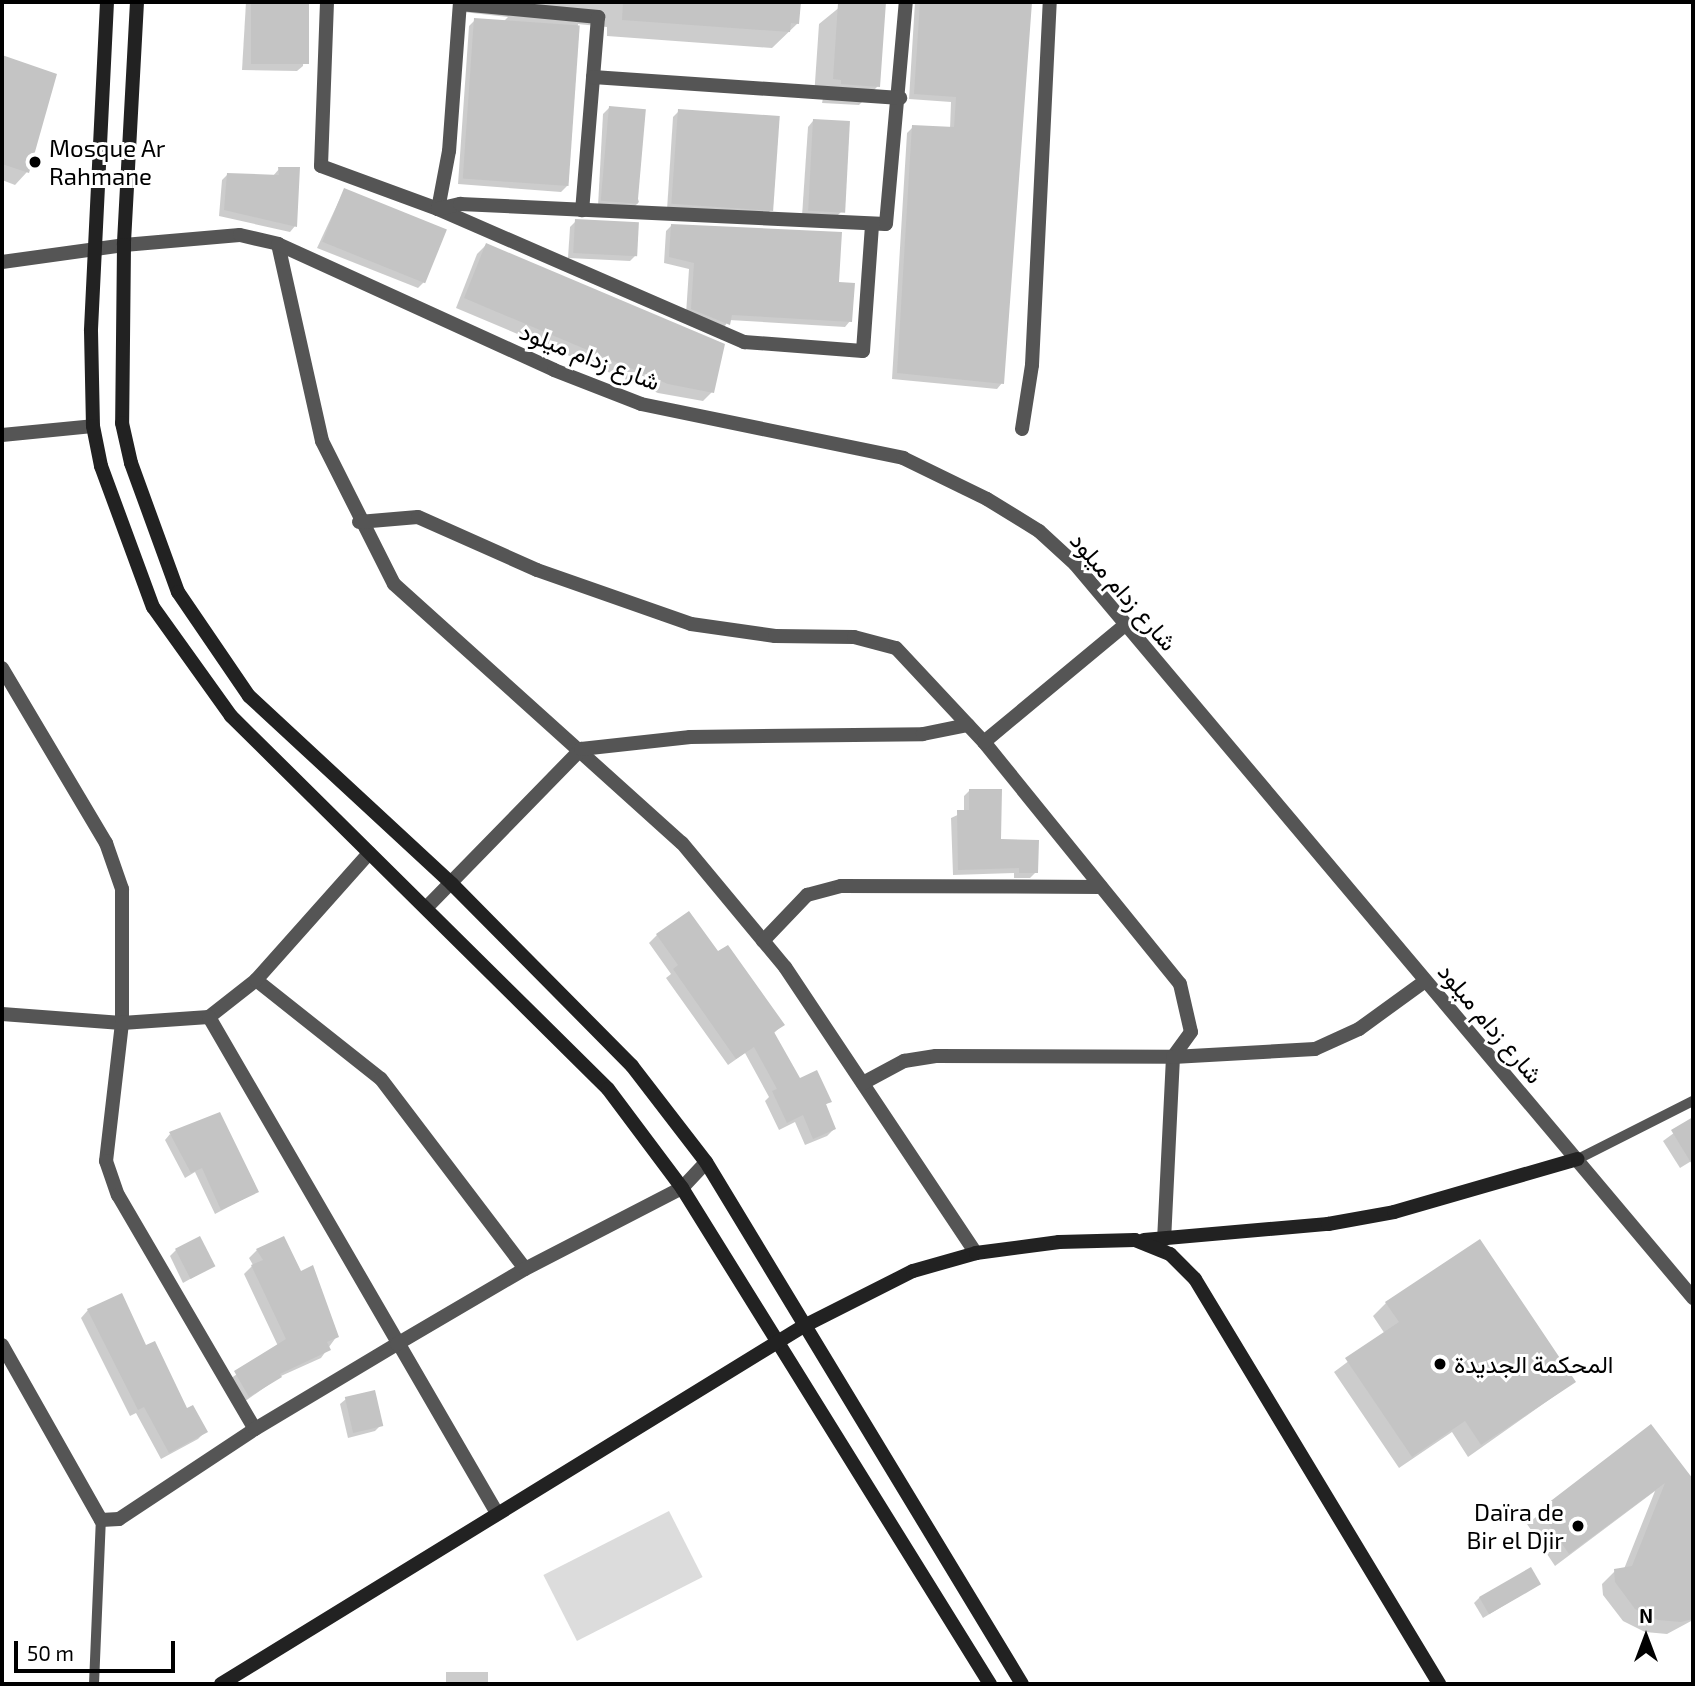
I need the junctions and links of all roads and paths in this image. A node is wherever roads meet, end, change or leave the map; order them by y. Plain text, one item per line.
1 (107, 2) edge
2 (137, 2) edge
3 (327, 2) edge
4 (906, 2) edge
5 (1050, 2) edge
6 (460, 3) edge
7 (593, 77) junction
8 (900, 99) junction
9 (438, 209) junction
10 (582, 210) junction
11 (872, 224) junction
12 (278, 244) junction
13 (124, 245) junction
14 (95, 249) junction
15 (2, 262) edge
16 (93, 426) junction
17 (1022, 429) dead end
18 (2, 435) edge
19 (359, 522) junction
20 (1125, 625) junction
21 (2, 668) edge
22 (968, 725) junction
23 (984, 742) junction
24 (582, 749) junction
25 (369, 853) junction
26 (452, 884) junction
27 (1101, 887) junction
28 (427, 906) junction
29 (764, 941) junction
30 (256, 979) junction
31 (1425, 981) junction
32 (2, 1014) edge
33 (209, 1017) junction
34 (121, 1023) junction
35 (1173, 1057) junction
36 (863, 1083) junction
37 (1693, 1101) edge
38 (1578, 1160) junction
39 (706, 1162) junction
40 (682, 1188) junction
41 (1135, 1240) junction
42 (1164, 1240) junction
43 (976, 1253) junction
44 (525, 1269) junction
45 (1693, 1298) edge
46 (802, 1327) junction
47 (779, 1343) junction
48 (397, 1344) junction
49 (2, 1345) edge
50 (255, 1429) junction
51 (497, 1513) junction
52 (100, 1520) junction
53 (94, 1684) edge
54 (221, 1684) edge
55 (990, 1684) edge
56 (1022, 1684) edge
57 (1439, 1684) edge

1 - 14 main road
2 - 13 main road
3 - 9 street
4 - 8 street
5 - 17 street
6 - 7 street
6 - 9 street
7 - 8 street
7 - 10 street
8 - 11 street
9 - 10 street
9 - 11 street
10 - 11 street
12 - 13 street, شارع زدام ميلود
12 - 19 street
12 - 20 street, شارع زدام ميلود
13 - 14 street, شارع زدام ميلود
13 - 26 main road
14 - 15 street, شارع زدام ميلود
14 - 16 main road
16 - 18 street
16 - 25 main road
19 - 22 street
19 - 24 street
20 - 23 street
20 - 31 street, شارع زدام ميلود
21 - 34 street
22 - 23 street
22 - 24 street
23 - 27 street
24 - 26 street
24 - 29 street
25 - 28 main road
25 - 30 street
26 - 28 street
26 - 39 main road
27 - 29 street
27 - 35 street
28 - 40 main road
29 - 36 street
30 - 33 street
30 - 44 street
31 - 35 street
31 - 38 street, شارع زدام ميلود
32 - 34 street
33 - 34 street
33 - 48 street
34 - 50 street
35 - 36 street
35 - 42 street
36 - 43 street
37 - 38 lane
38 - 42 main road
38 - 45 street, شارع زدام ميلود
39 - 40 street
39 - 46 main road
40 - 44 street
40 - 47 main road
41 - 42 main road
41 - 43 main road
41 - 57 main road
43 - 46 main road
44 - 48 street
46 - 47 main road
46 - 56 main road
47 - 51 main road
47 - 55 main road
48 - 50 street
48 - 51 street
49 - 52 street
50 - 52 street
51 - 54 main road
52 - 53 lane

